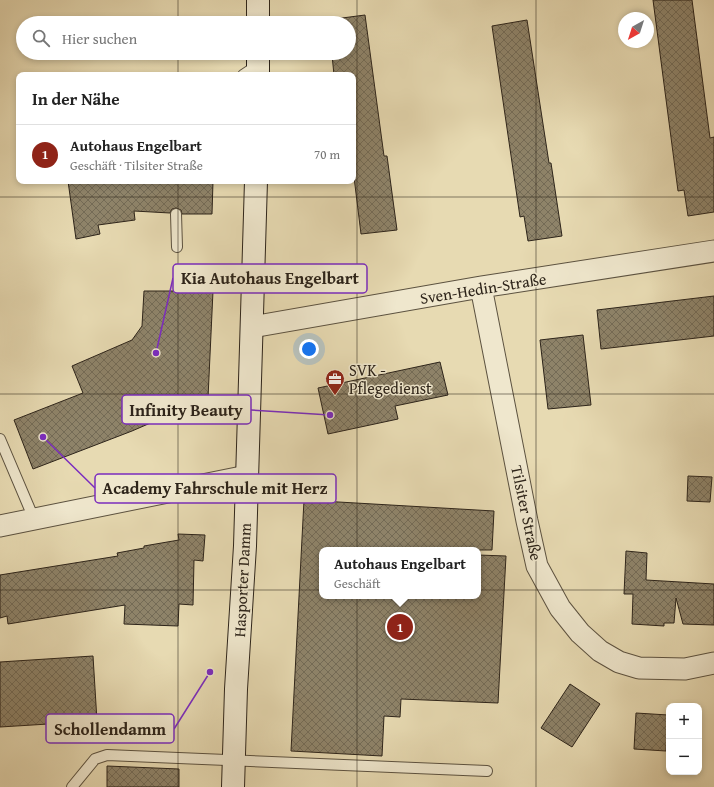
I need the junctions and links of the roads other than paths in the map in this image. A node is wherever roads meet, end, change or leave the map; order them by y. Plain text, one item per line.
1 (258, 0) edge
2 (258, 16) edge
3 (256, 184) edge
4 (176, 214) dead end
5 (177, 247) dead end
6 (714, 251) edge
7 (481, 287) junction
8 (252, 327) junction
9 (0, 438) edge
10 (247, 476) junction
11 (34, 519) junction
12 (0, 526) edge
13 (714, 663) edge
14 (234, 761) junction
15 (487, 771) dead end
16 (72, 787) edge
17 (233, 787) edge

1 - 2 main road
3 - 8 main road, Hasporter Damm
4 - 5 lane
6 - 7 street, Sven-Hedin-Straße
7 - 8 street, Sven-Hedin-Straße
7 - 13 street, Tilsiter Straße
8 - 10 main road, Hasporter Damm
9 - 11 lane
10 - 11 street
10 - 14 main road, Hasporter Damm
11 - 12 street
14 - 15 lane
14 - 16 lane
14 - 17 main road, Hasporter Damm

